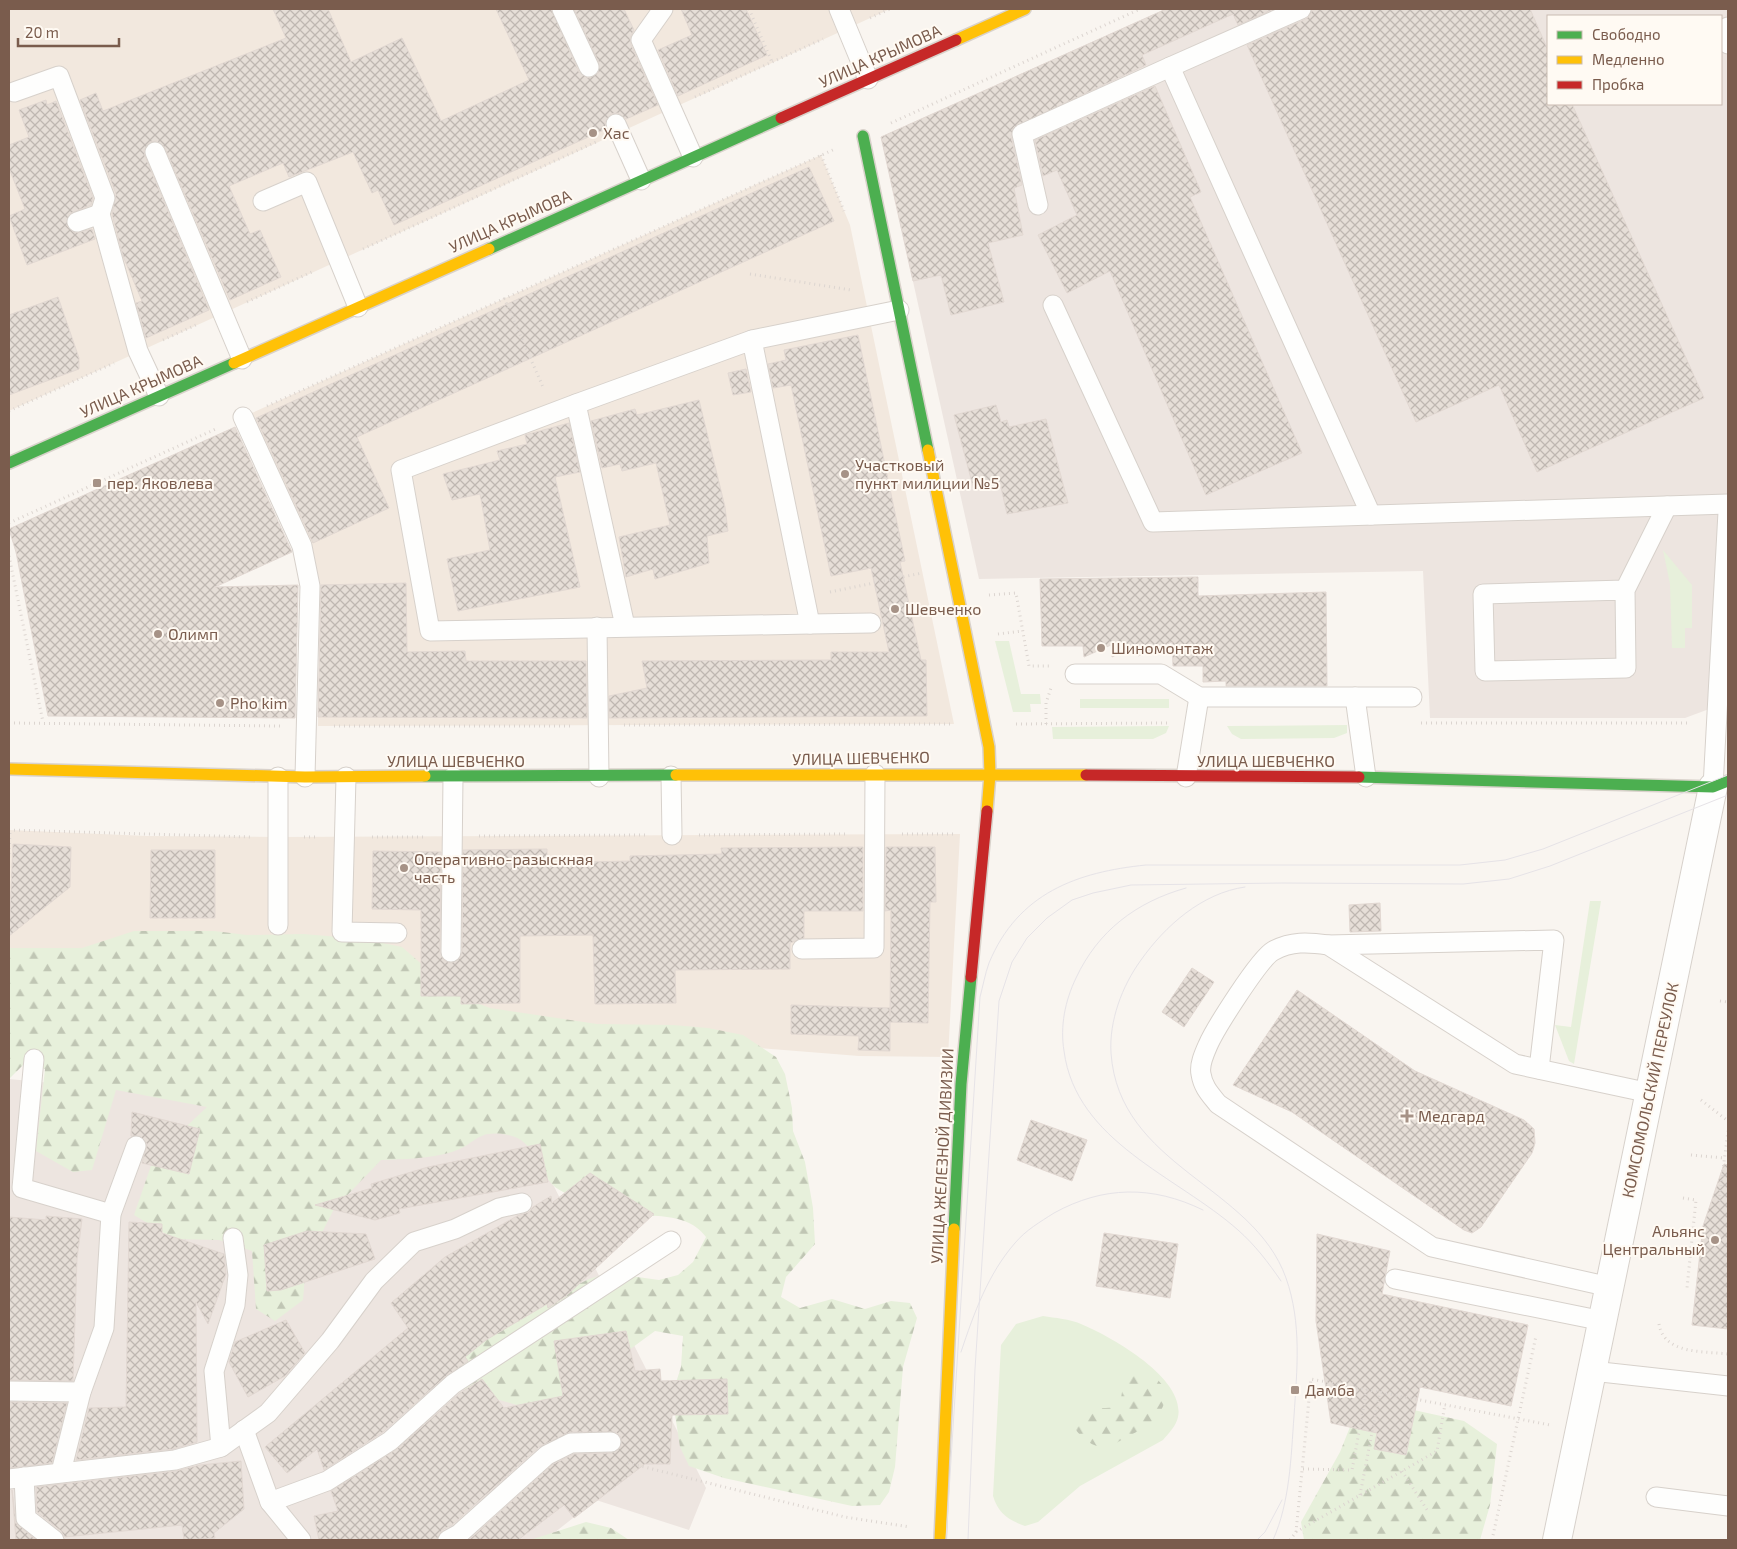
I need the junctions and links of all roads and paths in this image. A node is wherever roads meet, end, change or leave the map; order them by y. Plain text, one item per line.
1 (562, 9) edge
2 (663, 9) edge
3 (749, 9) edge
4 (838, 9) edge
5 (890, 9) edge
6 (1025, 9) edge
7 (1140, 9) edge
8 (1301, 9) edge
9 (1728, 27) edge
10 (846, 28) junction
11 (1728, 44) edge
12 (772, 62) junction
13 (589, 67) dead end
14 (1170, 67) junction
15 (868, 79) junction
16 (14, 92) dead end
17 (670, 107) junction
18 (617, 128) joint
19 (863, 136) junction
20 (155, 152) dead end
21 (693, 157) junction
22 (641, 180) junction
23 (263, 200) dead end
24 (1038, 205) dead end
25 (100, 214) junction
26 (77, 222) dead end
27 (339, 259) junction
28 (750, 274) dead end
29 (856, 289) dead end
30 (504, 298) junction
31 (1053, 305) dead end
32 (358, 307) junction
33 (899, 310) junction
34 (223, 313) junction
35 (752, 340) junction
36 (138, 351) junction
37 (242, 359) junction
38 (159, 396) junction
39 (576, 404) junction
40 (9, 411) edge
41 (554, 412) junction
42 (244, 417) junction
43 (9, 463) edge
44 (1728, 504) edge
45 (1667, 506) junction
46 (1728, 512) edge
47 (1371, 515) junction
48 (9, 523) edge
49 (9, 556) edge
50 (923, 573) dead end
51 (1625, 590) junction
52 (981, 595) dead end
53 (805, 597) junction
54 (810, 624) junction
55 (871, 624) dead end
56 (625, 626) junction
57 (597, 627) junction
58 (1022, 632) junction
59 (990, 634) dead end
60 (1058, 666) dead end
61 (1075, 674) dead end
62 (1199, 697) junction
63 (1355, 697) junction
64 (1412, 697) dead end
65 (1046, 703) dead end
66 (9, 723) edge
67 (43, 723) junction
68 (954, 724) dead end
69 (1046, 724) dead end
70 (306, 726) junction
71 (598, 726) junction
72 (9, 769) edge
73 (875, 774) junction
74 (990, 774) junction
75 (671, 776) junction
76 (278, 777) junction
77 (305, 777) junction
78 (346, 777) junction
79 (453, 777) junction
80 (599, 777) junction
81 (1186, 777) junction
82 (1366, 777) junction
83 (1721, 784) edge
84 (9, 830) edge
85 (875, 834) junction
86 (960, 834) dead end
87 (672, 835) junction
88 (452, 836) junction
89 (278, 837) junction
90 (344, 837) junction
91 (9, 854) edge
92 (278, 925) dead end
93 (397, 933) dead end
94 (1328, 945) junction
95 (802, 949) dead end
96 (451, 952) dead end
97 (1720, 1001) dead end
98 (1728, 1002) edge
99 (34, 1059) dead end
100 (1539, 1069) junction
101 (1650, 1093) junction
102 (1702, 1100) dead end
103 (1728, 1121) edge
104 (1728, 1131) edge
105 (136, 1146) dead end
106 (1691, 1155) dead end
107 (1724, 1158) junction
108 (1683, 1198) dead end
109 (1719, 1201) dead end
110 (522, 1203) dead end
111 (111, 1214) junction
112 (233, 1238) dead end
113 (670, 1241) dead end
114 (1691, 1252) junction
115 (1700, 1253) dead end
116 (1395, 1279) dead end
117 (1610, 1287) junction
118 (1687, 1288) dead end
119 (1542, 1309) junction
120 (1603, 1321) junction
121 (1659, 1324) dead end
122 (1728, 1354) edge
123 (1592, 1371) junction
124 (1728, 1386) edge
125 (1367, 1389) junction
126 (9, 1391) edge
127 (1380, 1391) junction
128 (81, 1392) junction
129 (1445, 1404) junction
130 (1518, 1418) junction
131 (244, 1430) junction
132 (611, 1442) joint
133 (221, 1447) junction
134 (1303, 1469) junction
135 (1402, 1471) junction
136 (61, 1472) junction
137 (16, 1478) edge
138 (1360, 1495) junction
139 (1656, 1497) dead end
140 (270, 1502) junction
141 (1728, 1506) edge
142 (1429, 1514) dead end
143 (913, 1528) dead end
144 (1296, 1532) junction
145 (294, 1539) edge
146 (54, 1540) edge
147 (448, 1540) edge
148 (940, 1540) edge
149 (1290, 1540) edge
150 (1492, 1540) edge
151 (1557, 1540) edge

1 - 13 lane
2 - 17 lane
3 - 12 path
4 - 10 lane
5 - 10 path
6 - 15 street, УЛИЦА КРЫМОВА
7 - 19 path
8 - 14 lane
9 - 11 lane
10 - 12 path
10 - 15 lane
12 - 17 path
14 - 24 lane
14 - 47 lane
15 - 21 street, УЛИЦА КРЫМОВА
16 - 25 lane
17 - 21 lane
18 - 22 lane
18 - 27 path
19 - 30 path
19 - 33 street, УЛИЦА ЖЕЛЕЗНОЙ ДИВИЗИИ
20 - 34 lane
21 - 22 street, УЛИЦА КРЫМОВА
22 - 32 street, УЛИЦА КРЫМОВА
23 - 27 lane
25 - 26 lane
25 - 36 lane
27 - 32 lane
27 - 34 path
28 - 29 path
30 - 41 path
30 - 42 path
31 - 47 lane
32 - 37 street, УЛИЦА КРЫМОВА
33 - 35 lane
33 - 74 street, УЛИЦА ЖЕЛЕЗНОЙ ДИВИЗИИ
34 - 36 path
34 - 37 lane
35 - 39 lane
35 - 53 lane
36 - 38 lane
36 - 40 path
37 - 38 street, УЛИЦА КРЫМОВА
38 - 43 street, УЛИЦА КРЫМОВА
39 - 41 lane
39 - 56 lane
41 - 57 lane
42 - 48 path
42 - 70 lane
44 - 45 lane
45 - 47 lane
45 - 51 lane
46 - 83 lane
49 - 67 path
50 - 53 path
51 - 51 lane
52 - 58 path
53 - 54 lane
54 - 55 lane
54 - 56 lane
56 - 57 lane
57 - 71 lane
58 - 59 path
58 - 60 path
61 - 62 lane
62 - 63 lane
62 - 81 lane
63 - 64 lane
63 - 82 lane
65 - 69 path
66 - 67 path
67 - 70 path
68 - 71 path
70 - 71 path
70 - 77 lane
71 - 80 lane
72 - 76 street, УЛИЦА ШЕВЧЕНКО
73 - 74 street, УЛИЦА ШЕВЧЕНКО
73 - 75 street, УЛИЦА ШЕВЧЕНКО
73 - 85 lane
74 - 81 street, УЛИЦА ШЕВЧЕНКО
74 - 148 street, УЛИЦА ЖЕЛЕЗНОЙ ДИВИЗИИ
75 - 80 street, УЛИЦА ШЕВЧЕНКО
75 - 87 lane
76 - 77 street, УЛИЦА ШЕВЧЕНКО
76 - 89 lane
77 - 78 street, УЛИЦА ШЕВЧЕНКО
78 - 79 street, УЛИЦА ШЕВЧЕНКО
78 - 90 lane
79 - 80 street, УЛИЦА ШЕВЧЕНКО
79 - 88 lane
81 - 82 street, УЛИЦА ШЕВЧЕНКО
82 - 83 street, УЛИЦА ШЕВЧЕНКО
83 - 101 street, КОМСОМОЛЬСКИЙ ПЕРЕУЛОК
84 - 89 path
84 - 91 path
85 - 86 path
85 - 87 path
85 - 95 lane
87 - 88 path
88 - 90 path
88 - 96 lane
89 - 90 path
89 - 92 lane
90 - 93 lane
94 - 100 lane
94 - 100 lane
94 - 117 lane
97 - 98 path
99 - 111 lane
100 - 101 lane
101 - 117 street, КОМСОМОЛЬСКИЙ ПЕРЕУЛОК
102 - 103 path
104 - 107 path
105 - 111 lane
106 - 107 path
107 - 109 path
108 - 114 path
110 - 131 lane
111 - 128 lane
112 - 133 lane
113 - 140 lane
114 - 115 path
114 - 118 path
116 - 119 lane
117 - 120 street, КОМСОМОЛЬСКИЙ ПЕРЕУЛОК
119 - 120 lane
119 - 130 path
120 - 123 street, КОМСОМОЛЬСКИЙ ПЕРЕУЛОК
121 - 122 path
123 - 124 lane
123 - 151 street, КОМСОМОЛЬСКИЙ ПЕРЕУЛОК
125 - 127 path
125 - 134 path
125 - 134 path
126 - 128 lane
127 - 129 path
127 - 138 path
128 - 136 lane
129 - 130 path
129 - 135 path
130 - 150 path
131 - 133 lane
131 - 140 lane
132 - 143 path
132 - 147 lane
133 - 136 lane
134 - 144 path
135 - 138 path
135 - 142 path
136 - 137 lane
137 - 146 lane
138 - 144 path
139 - 141 lane
140 - 145 lane
144 - 149 path

